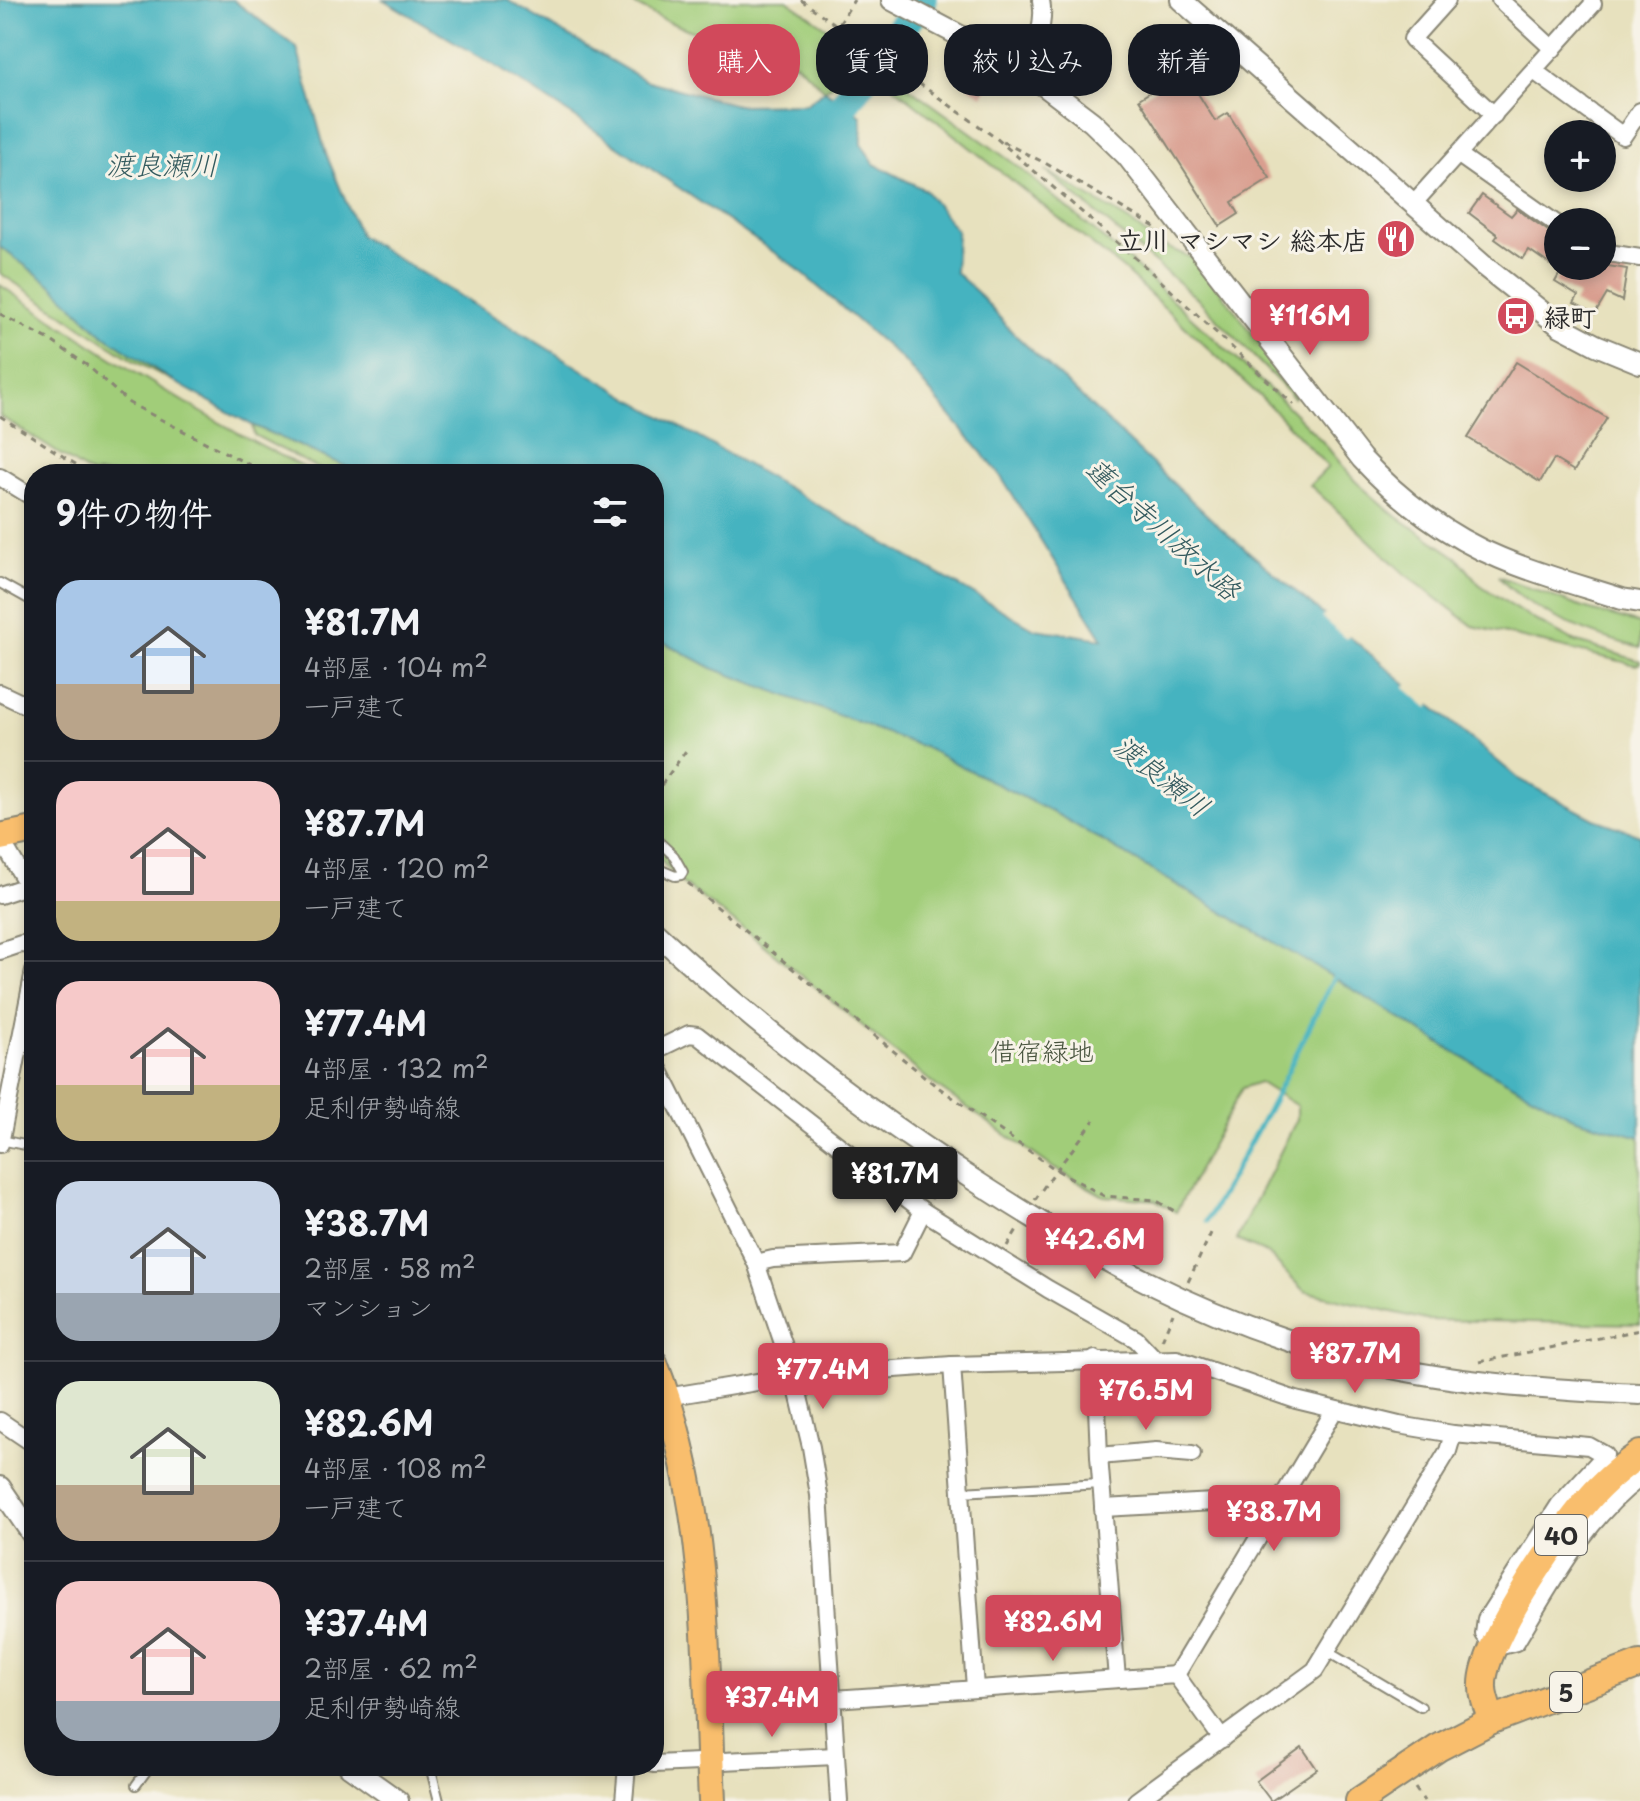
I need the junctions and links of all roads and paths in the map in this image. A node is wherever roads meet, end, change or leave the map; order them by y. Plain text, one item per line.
1 (801, 0) edge
2 (854, 0) edge
3 (892, 0) edge
4 (1041, 0) edge
5 (1181, 0) edge
6 (1447, 0) edge
7 (1500, 0) edge
8 (1593, 4) dead end
9 (837, 24) edge
10 (839, 24) edge
11 (1042, 24) edge
12 (944, 26) edge
13 (1553, 49) junction
14 (1534, 71) junction
15 (928, 91) edge
16 (1058, 96) edge
17 (1640, 111) edge
18 (1494, 115) junction
19 (996, 138) junction
20 (1459, 155) junction
21 (1412, 205) junction
22 (1544, 215) edge
23 (1165, 233) dead end
24 (1616, 254) edge
25 (1640, 258) edge
26 (0, 314) edge
27 (1640, 363) edge
28 (1298, 409) dead end
29 (0, 416) edge
30 (75, 464) edge
31 (248, 464) edge
32 (0, 477) edge
33 (24, 492) edge
34 (0, 583) edge
35 (24, 596) edge
36 (1640, 602) edge
37 (0, 693) edge
38 (24, 704) edge
39 (688, 748) dead end
40 (664, 781) edge
41 (24, 832) edge
42 (0, 837) edge
43 (0, 844) edge
44 (664, 847) edge
45 (664, 871) edge
46 (681, 875) junction
47 (24, 879) edge
48 (24, 892) edge
49 (0, 895) edge
50 (664, 940) edge
51 (24, 944) edge
52 (0, 951) edge
53 (24, 1021) edge
54 (664, 1046) edge
55 (664, 1079) edge
56 (1094, 1120) dead end
57 (0, 1142) edge
58 (24, 1146) edge
59 (1055, 1169) junction
60 (1031, 1207) dead end
61 (923, 1211) junction
62 (1176, 1212) dead end
63 (1021, 1223) dead end
64 (1212, 1231) dead end
65 (1003, 1252) dead end
66 (756, 1263) junction
67 (1184, 1292) dead end
68 (1175, 1311) dead end
69 (1640, 1330) edge
70 (1157, 1351) junction
71 (1095, 1359) junction
72 (1476, 1363) dead end
73 (952, 1365) junction
74 (794, 1376) junction
75 (1640, 1394) edge
76 (664, 1396) edge
77 (664, 1406) edge
78 (1334, 1411) junction
79 (0, 1421) edge
80 (1453, 1434) junction
81 (24, 1437) edge
82 (1192, 1454) dead end
83 (1640, 1454) edge
84 (1099, 1456) junction
85 (1640, 1478) edge
86 (1101, 1484) junction
87 (0, 1487) edge
88 (960, 1492) junction
89 (1103, 1508) junction
90 (1276, 1509) junction
91 (24, 1522) edge
92 (1494, 1648) junction
93 (1328, 1652) junction
94 (1640, 1664) edge
95 (1176, 1675) junction
96 (1117, 1679) junction
97 (975, 1688) junction
98 (834, 1699) junction
99 (1421, 1707) dead end
100 (1492, 1720) junction
101 (1222, 1739) junction
102 (836, 1756) junction
103 (710, 1762) junction
104 (664, 1764) edge
105 (143, 1776) edge
106 (363, 1776) edge
107 (433, 1776) edge
108 (626, 1776) edge
109 (136, 1785) dead end
110 (1414, 1787) dead end
111 (398, 1801) edge
112 (439, 1801) edge
113 (624, 1801) edge
114 (712, 1801) edge
115 (839, 1801) edge
116 (1136, 1801) edge
117 (1359, 1801) edge
118 (1424, 1801) edge

1 - 9 path
2 - 10 path
3 - 12 street
4 - 11 street
5 - 21 street
6 - 18 street
7 - 13 street
8 - 13 street
13 - 14 street
14 - 17 street
14 - 18 street
15 - 19 path
16 - 36 street
18 - 20 street
19 - 23 path
19 - 28 path
20 - 21 street
20 - 22 street
21 - 27 street
24 - 25 street
26 - 31 path
29 - 30 path
32 - 33 street
34 - 35 lane
37 - 38 street
39 - 40 path
41 - 42 main road
43 - 47 street
44 - 46 lane
45 - 46 lane
46 - 59 path
48 - 49 street
50 - 75 street
51 - 52 street
53 - 57 street
54 - 61 street
55 - 66 street
56 - 59 path
57 - 58 lane
59 - 60 path
59 - 62 path
61 - 66 street
61 - 70 street
63 - 65 path
64 - 67 path
66 - 74 street
68 - 70 path
69 - 72 path
70 - 71 street
70 - 78 street
71 - 73 street
71 - 84 street
73 - 74 street
73 - 88 street
74 - 76 street
74 - 98 street
77 - 103 main road
78 - 80 street
78 - 90 street
79 - 81 street
80 - 92 street
80 - 93 street
82 - 84 street
83 - 92 main road, 40
84 - 86 street
85 - 92 street
86 - 88 lane
86 - 89 street
87 - 91 street
88 - 97 street
89 - 90 street
89 - 96 street
90 - 95 street
92 - 100 main road, 40
93 - 99 lane
93 - 101 street
94 - 100 main road, 5
95 - 96 street
95 - 101 street
96 - 97 street
97 - 98 street
98 - 102 street
100 - 117 main road, 5
101 - 116 street
102 - 103 street
102 - 115 street
103 - 104 street
103 - 114 main road
105 - 109 lane
106 - 111 street
107 - 112 lane
108 - 113 street
110 - 118 path

